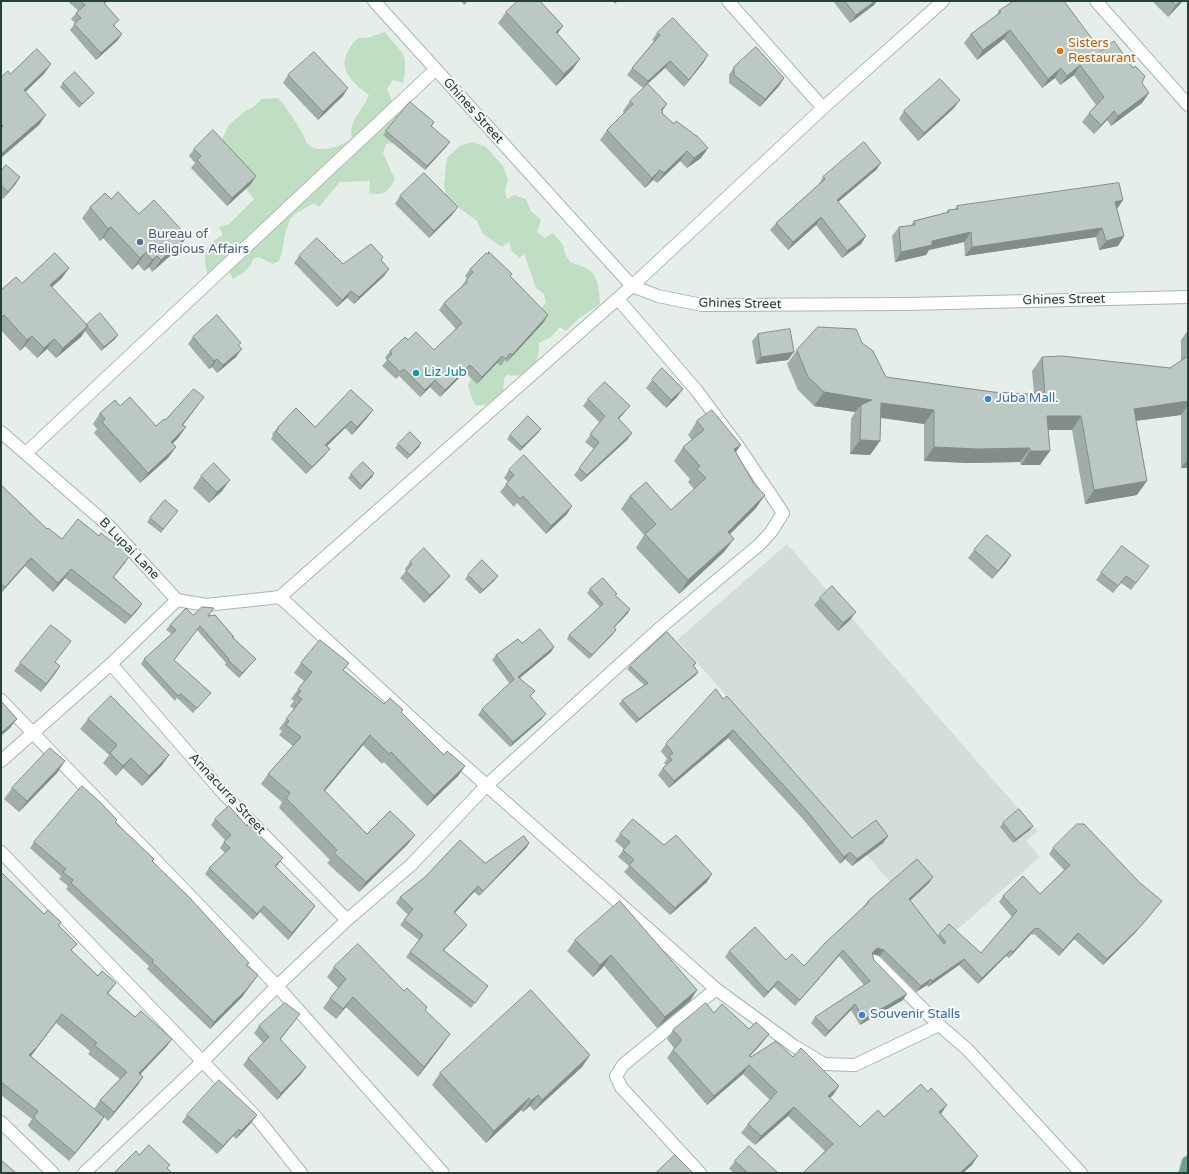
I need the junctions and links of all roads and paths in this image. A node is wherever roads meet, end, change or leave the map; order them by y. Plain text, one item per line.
1 (374, 1) edge
2 (728, 1) edge
3 (943, 1) edge
4 (1096, 1) edge
5 (435, 70) junction
6 (1188, 105) edge
7 (823, 108) junction
8 (632, 286) junction
9 (1188, 297) edge
10 (618, 298) junction
11 (1, 432) edge
12 (26, 453) junction
13 (280, 597) junction
14 (176, 600) junction
15 (111, 664) junction
16 (1, 700) edge
17 (33, 734) junction
18 (1, 761) edge
19 (487, 785) junction
20 (1, 852) edge
21 (348, 920) junction
22 (875, 961) edge
23 (277, 986) junction
24 (716, 989) junction
25 (939, 1025) junction
26 (202, 1062) junction
27 (1, 1122) edge
28 (1188, 1162) edge
29 (54, 1173) edge
30 (84, 1173) edge
31 (301, 1173) edge
32 (443, 1173) edge
33 (700, 1173) edge
34 (1081, 1173) edge
35 (1185, 1173) edge

1 - 5 street, Ghines Street
2 - 7 street
3 - 7 street
4 - 6 street
5 - 8 street, Ghines Street
5 - 12 street
7 - 8 street
8 - 9 street, Ghines Street
8 - 10 street
10 - 13 street
10 - 19 street
11 - 12 street, B Lupai Lane
12 - 14 street, B Lupai Lane
13 - 14 street
13 - 19 street
14 - 15 street
15 - 17 street
15 - 21 street, Annacurra Street
16 - 17 street
17 - 18 street
17 - 23 street
19 - 21 street
19 - 24 street
20 - 26 street
21 - 23 street
22 - 25 street
23 - 26 street
23 - 32 street
24 - 25 street
24 - 33 street
25 - 34 street
26 - 30 street
26 - 31 street
27 - 29 street
28 - 35 main road

